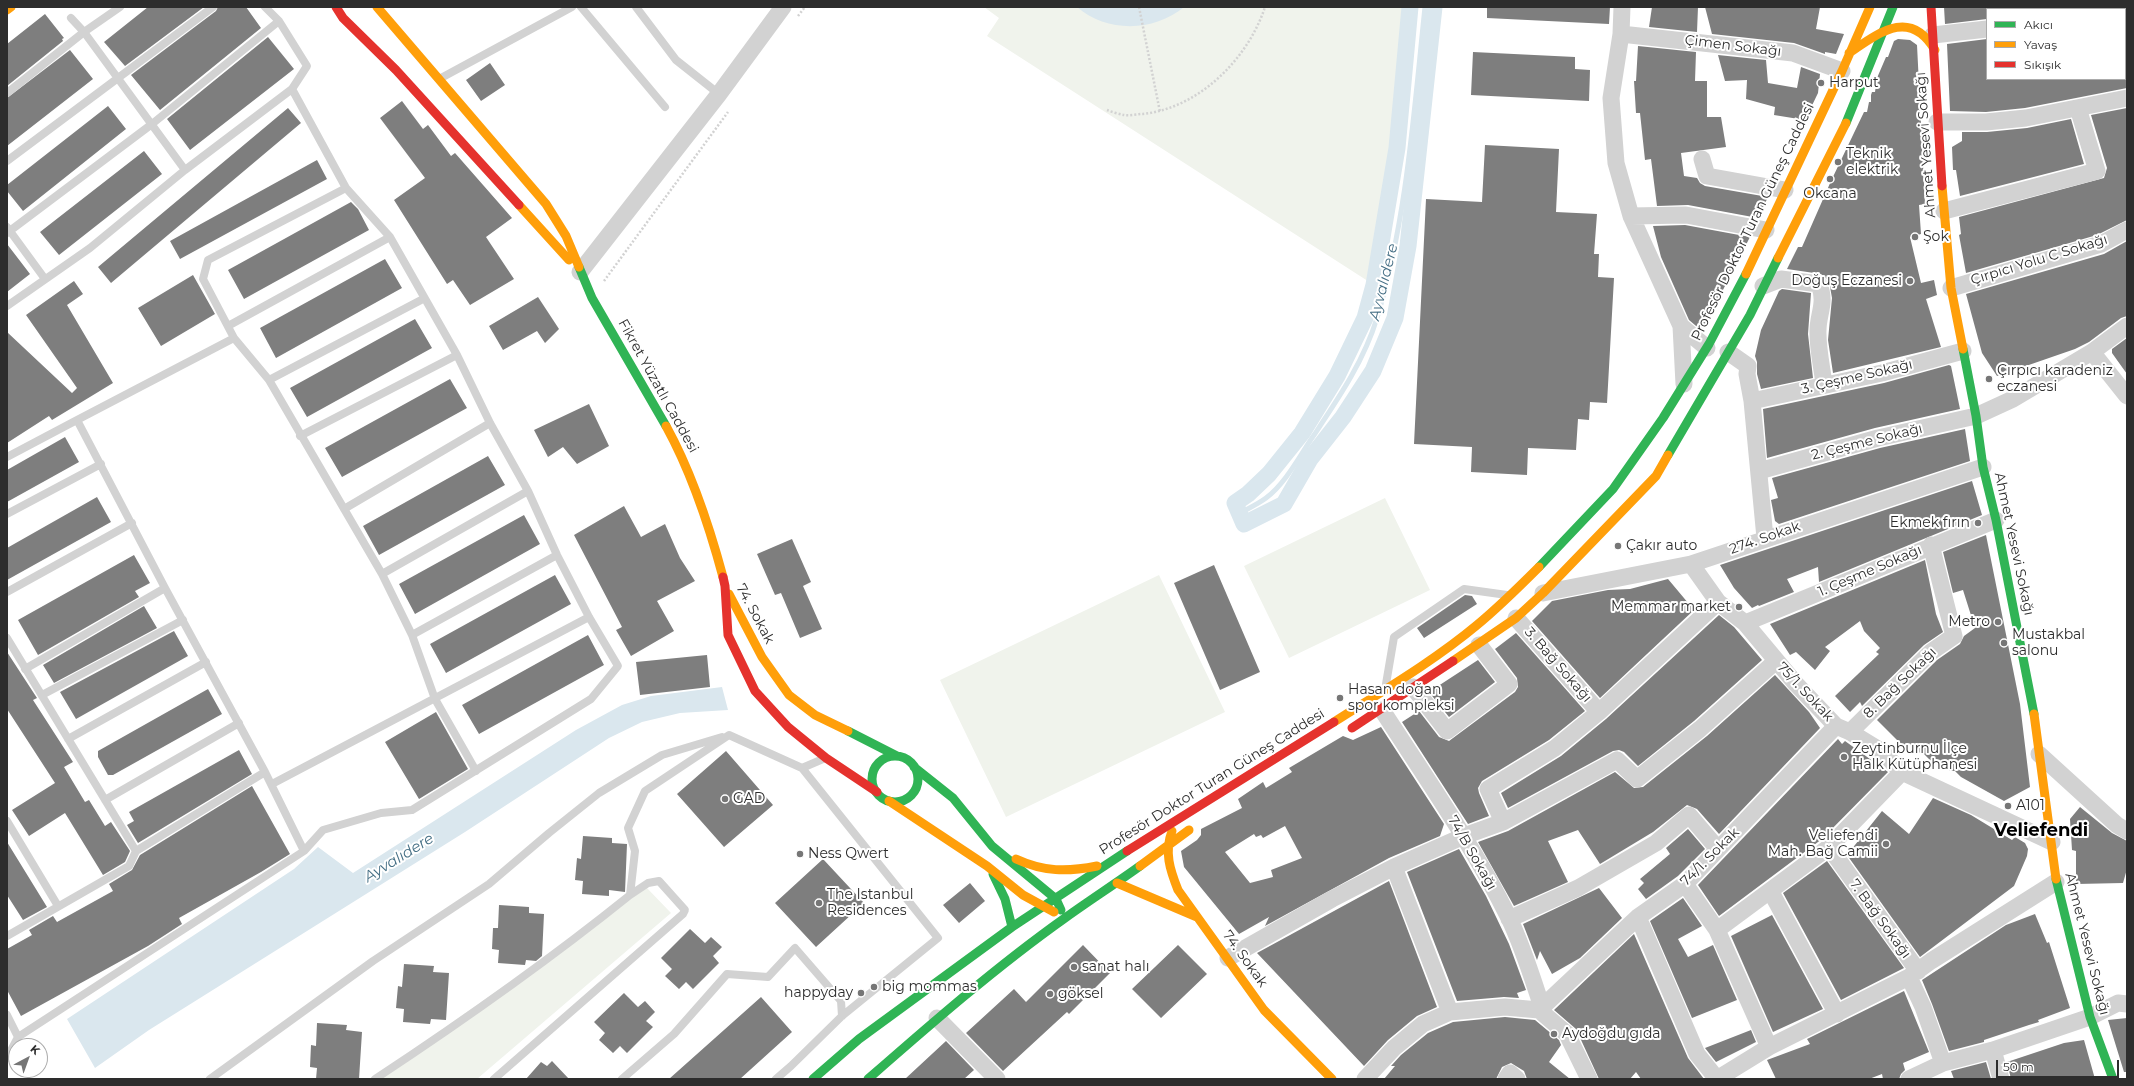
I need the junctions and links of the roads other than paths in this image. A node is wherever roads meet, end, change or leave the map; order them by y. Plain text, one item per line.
1 (11, 7) edge
2 (120, 7) edge
3 (213, 7) edge
4 (265, 7) edge
5 (331, 7) edge
6 (336, 7) edge
7 (377, 7) edge
8 (572, 7) edge
9 (581, 7) edge
10 (636, 7) edge
11 (783, 7) edge
12 (1622, 7) edge
13 (1870, 7) edge
14 (1893, 7) edge
15 (1931, 7) edge
16 (7, 10) edge
17 (71, 18) dead end
18 (343, 18) junction
19 (279, 21) junction
20 (1986, 30) edge
21 (1882, 31) junction
22 (84, 32) junction
23 (1620, 34) junction
24 (1934, 42) junction
25 (1849, 53) junction
26 (1842, 71) junction
27 (439, 79) junction
28 (118, 80) junction
29 (292, 89) junction
30 (7, 94) edge
31 (719, 94) junction
32 (2127, 98) edge
33 (665, 107) dead end
34 (2078, 108) junction
35 (1937, 122) junction
36 (152, 124) junction
37 (1702, 159) dead end
38 (7, 161) edge
39 (185, 170) junction
40 (346, 188) junction
41 (1785, 190) junction
42 (1944, 211) junction
43 (1631, 216) junction
44 (8, 230) edge
45 (1766, 230) junction
46 (2127, 230) edge
47 (390, 237) junction
48 (580, 272) junction
49 (45, 279) junction
50 (1763, 286) junction
51 (1951, 288) junction
52 (423, 299) junction
53 (7, 306) edge
54 (228, 326) junction
55 (1681, 326) junction
56 (2127, 326) edge
57 (234, 338) junction
58 (1707, 348) junction
59 (1728, 352) junction
60 (1963, 352) junction
61 (2092, 352) junction
62 (456, 354) junction
63 (269, 380) junction
64 (1684, 384) junction
65 (1824, 384) junction
66 (2127, 396) edge
67 (1752, 401) junction
68 (1976, 416) junction
69 (77, 420) junction
70 (490, 423) junction
71 (300, 436) junction
72 (7, 458) edge
73 (101, 464) junction
74 (1983, 467) junction
75 (1758, 471) junction
76 (528, 491) junction
77 (344, 509) junction
78 (7, 514) edge
79 (1996, 520) junction
80 (132, 523) junction
81 (1765, 538) junction
82 (1931, 545) junction
83 (557, 555) junction
84 (1691, 564) junction
85 (382, 574) junction
86 (725, 586) junction
87 (165, 588) junction
88 (7, 592) edge
89 (1543, 593) junction
90 (1510, 596) junction
91 (1718, 602) junction
92 (589, 617) junction
93 (1516, 618) junction
94 (183, 620) junction
95 (1744, 623) junction
96 (412, 635) junction
97 (7, 638) edge
98 (1479, 645) junction
99 (1776, 661) junction
100 (206, 662) junction
101 (26, 669) junction
102 (1413, 687) junction
103 (1385, 690) junction
104 (42, 695) junction
105 (436, 699) junction
106 (1382, 710) junction
107 (1599, 712) junction
108 (239, 723) junction
109 (1843, 729) junction
110 (1342, 733) dead end
111 (729, 735) junction
112 (68, 739) junction
113 (2039, 754) junction
114 (898, 756) junction
115 (826, 758) junction
116 (914, 767) junction
117 (802, 768) junction
118 (476, 771) junction
119 (265, 772) junction
120 (1902, 772) junction
121 (272, 784) junction
122 (876, 792) junction
123 (105, 800) junction
124 (889, 801) junction
125 (7, 821) edge
126 (1176, 821) junction
127 (1503, 822) junction
128 (1198, 823) dead end
129 (2127, 831) edge
130 (1464, 836) junction
131 (2052, 842) junction
132 (1166, 845) junction
133 (992, 846) junction
134 (1829, 847) junction
135 (1718, 849) junction
136 (136, 851) junction
137 (304, 851) junction
138 (1107, 864) junction
139 (988, 866) junction
140 (1394, 867) junction
141 (2056, 882) junction
142 (1117, 883) junction
143 (1685, 884) junction
144 (1771, 892) junction
145 (630, 895) junction
146 (1056, 899) junction
147 (58, 906) junction
148 (1043, 907) junction
149 (1197, 917) junction
150 (1638, 917) junction
151 (1065, 918) junction
152 (1509, 919) junction
153 (1012, 927) junction
154 (1717, 930) junction
155 (7, 936) edge
156 (1228, 958) junction
157 (1913, 974) junction
158 (2124, 1000) edge
159 (1541, 1008) junction
160 (1450, 1012) junction
161 (1837, 1014) junction
162 (7, 1015) edge
163 (842, 1016) junction
164 (2090, 1017) junction
165 (937, 1018) junction
166 (18, 1037) junction
167 (1769, 1047) junction
168 (1993, 1050) junction
169 (7, 1058) edge
170 (1943, 1063) junction
171 (210, 1079) edge
172 (375, 1079) edge
173 (494, 1079) edge
174 (622, 1079) edge
175 (776, 1079) edge
176 (813, 1079) edge
177 (868, 1079) edge
178 (997, 1079) edge
179 (1332, 1079) edge
180 (1366, 1079) edge
181 (1506, 1079) edge
182 (1517, 1079) edge
183 (1589, 1079) edge
184 (1717, 1079) edge
185 (1909, 1079) edge
186 (2001, 1079) edge
187 (2113, 1079) edge

1 - 16 main road
2 - 22 lane
3 - 28 lane
4 - 19 lane
5 - 18 main road
6 - 18 main road
7 - 27 main road
8 - 27 lane
9 - 33 lane
10 - 31 lane
11 - 31 street
12 - 23 street
13 - 25 main road, Profesör Doktor Turan Güneş Caddesi
14 - 21 main road, Profesör Doktor Turan Güneş Caddesi
15 - 24 main road, Ahmet Yesevi Sokağı
17 - 22 lane
18 - 48 main road
19 - 29 lane
19 - 36 lane
20 - 24 street
21 - 24 main road
21 - 25 main road
21 - 50 main road, Profesör Doktor Turan Güneş Caddesi
22 - 28 lane
22 - 30 lane
23 - 26 street, Çimen Sokağı
23 - 43 street
24 - 35 main road, Ahmet Yesevi Sokağı
25 - 26 main road, Profesör Doktor Turan Güneş Caddesi
26 - 41 main road, Profesör Doktor Turan Güneş Caddesi
27 - 48 main road
28 - 36 lane
28 - 38 lane
29 - 39 lane
29 - 40 lane
31 - 48 street
32 - 34 street
34 - 35 street
34 - 42 street
35 - 42 main road, Ahmet Yesevi Sokağı
36 - 39 lane
36 - 44 lane
37 - 41 street
39 - 49 lane
40 - 47 lane
40 - 54 lane
41 - 45 main road, Profesör Doktor Turan Güneş Caddesi
42 - 51 main road, Ahmet Yesevi Sokağı
43 - 45 street
43 - 55 street
44 - 49 lane
45 - 58 main road, Profesör Doktor Turan Güneş Caddesi
46 - 51 street, Çırpıcı Yolu C Sokağı
47 - 52 lane
47 - 54 lane
48 - 86 main road, Fikret Yüzatlı Caddesi
49 - 53 lane
50 - 59 main road, Profesör Doktor Turan Güneş Caddesi
50 - 65 street
51 - 60 main road, Ahmet Yesevi Sokağı
52 - 62 lane
52 - 63 lane
54 - 57 lane
55 - 58 street
55 - 64 street
56 - 61 street, 2. Çeşme Sokağı
57 - 63 lane
57 - 69 lane
58 - 64 main road, Profesör Doktor Turan Güneş Caddesi
59 - 67 street
59 - 89 main road, Profesör Doktor Turan Güneş Caddesi
60 - 65 street, 3. Çeşme Sokağı
60 - 68 main road, Ahmet Yesevi Sokağı
61 - 66 street
61 - 68 street, 2. Çeşme Sokağı
62 - 70 lane
62 - 71 lane
63 - 71 lane
64 - 90 main road, Profesör Doktor Turan Güneş Caddesi
65 - 67 street, 3. Çeşme Sokağı
67 - 75 street
68 - 74 main road, Ahmet Yesevi Sokağı
68 - 75 street, 2. Çeşme Sokağı
69 - 72 lane
69 - 73 lane
70 - 76 lane
70 - 77 lane
71 - 77 lane
73 - 78 lane
73 - 80 lane
74 - 79 main road, Ahmet Yesevi Sokağı
74 - 81 street, 274. Sokak
75 - 81 street
76 - 83 lane
76 - 85 lane
77 - 85 lane
79 - 82 street, 1. Çeşme Sokağı
79 - 113 main road, Ahmet Yesevi Sokağı
80 - 87 lane
80 - 88 lane
81 - 84 street, 274. Sokak
82 - 95 street, 1. Çeşme Sokağı
82 - 109 street, 8. Bağ Sokağı
83 - 92 lane
83 - 96 lane
84 - 89 street, 274. Sokak
84 - 91 street, 75/1. Sokak
85 - 96 lane
86 - 114 main road, 74. Sokak
86 - 115 main road, 74. Sokak
87 - 94 lane
87 - 101 lane
89 - 93 main road, Profesör Doktor Turan Güneş Caddesi
90 - 103 main road, Profesör Doktor Turan Güneş Caddesi
90 - 103 lane
91 - 95 street, 75/1. Sokak
91 - 107 street
92 - 105 lane
92 - 118 lane
93 - 98 main road, Profesör Doktor Turan Güneş Caddesi
93 - 107 street, 3. Bağ Sokağı
94 - 100 lane
94 - 104 lane
95 - 99 street, 75/1. Sokak
96 - 105 lane
97 - 101 lane
98 - 102 main road, Profesör Doktor Turan Güneş Caddesi
98 - 102 street
99 - 109 street, 75/1. Sokak
99 - 127 street
100 - 108 lane
100 - 112 lane
101 - 104 lane
102 - 106 main road, Profesör Doktor Turan Güneş Caddesi
103 - 126 main road, Profesör Doktor Turan Güneş Caddesi
104 - 112 lane
105 - 118 lane
105 - 121 lane
106 - 110 main road, Profesör Doktor Turan Güneş Caddesi
106 - 130 street, 74/B Sokağı
107 - 127 street
108 - 119 lane
108 - 123 lane
109 - 120 street, 75/1. Sokak
109 - 135 street, 74/1. Sokak
111 - 117 lane
111 - 145 lane
111 - 171 lane
112 - 123 lane
113 - 129 street
113 - 131 main road, Ahmet Yesevi Sokağı
114 - 116 main road
114 - 122 main road
115 - 117 lane
115 - 122 main road, 74. Sokak
116 - 124 main road
116 - 133 main road
117 - 163 lane
118 - 137 lane
119 - 121 lane
119 - 136 lane
120 - 131 street, 75/1. Sokak
120 - 134 street
121 - 137 lane
122 - 124 main road
123 - 136 lane
124 - 139 main road
125 - 147 lane
126 - 132 main road
126 - 138 main road, Profesör Doktor Turan Güneş Caddesi
127 - 130 street
128 - 132 main road, Profesör Doktor Turan Güneş Caddesi
130 - 140 street
130 - 152 street, 74/B Sokağı
131 - 141 main road, Ahmet Yesevi Sokağı
132 - 142 main road, Profesör Doktor Turan Güneş Caddesi
132 - 149 main road
133 - 138 main road
133 - 146 main road
134 - 144 street
134 - 157 street, 7. Bağ Sokağı
135 - 143 street, 74/1. Sokak
135 - 152 street
136 - 147 lane
137 - 166 lane
138 - 146 main road, Profesör Doktor Turan Güneş Caddesi
139 - 148 main road
139 - 153 main road
140 - 156 street
140 - 160 street
141 - 157 street
141 - 164 main road, Ahmet Yesevi Sokağı
142 - 149 main road, 74. Sokak
142 - 151 main road, Profesör Doktor Turan Güneş Caddesi
143 - 150 street, 74/1. Sokak
143 - 154 street
144 - 154 street
144 - 161 street
145 - 172 lane
145 - 173 lane
146 - 148 main road, Profesör Doktor Turan Güneş Caddesi
146 - 151 main road
147 - 155 lane
148 - 151 main road
148 - 153 main road, Profesör Doktor Turan Güneş Caddesi
149 - 156 main road, 74. Sokak
150 - 159 street, 74/1. Sokak
150 - 184 street
151 - 165 main road, Profesör Doktor Turan Güneş Caddesi
152 - 159 street, 74/B Sokağı
153 - 176 main road, Profesör Doktor Turan Güneş Caddesi
154 - 167 street
156 - 179 main road, 74. Sokak
157 - 161 street
157 - 170 street, 7. Bağ Sokağı
158 - 164 street
159 - 160 street
159 - 183 street
160 - 180 street
161 - 167 street
162 - 166 lane
163 - 174 lane
163 - 175 lane
164 - 168 street
164 - 187 main road, Ahmet Yesevi Sokağı
165 - 177 main road, Profesör Doktor Turan Güneş Caddesi
165 - 178 street
166 - 169 lane
167 - 184 street
168 - 170 street
168 - 186 street
170 - 185 street
181 - 182 street

